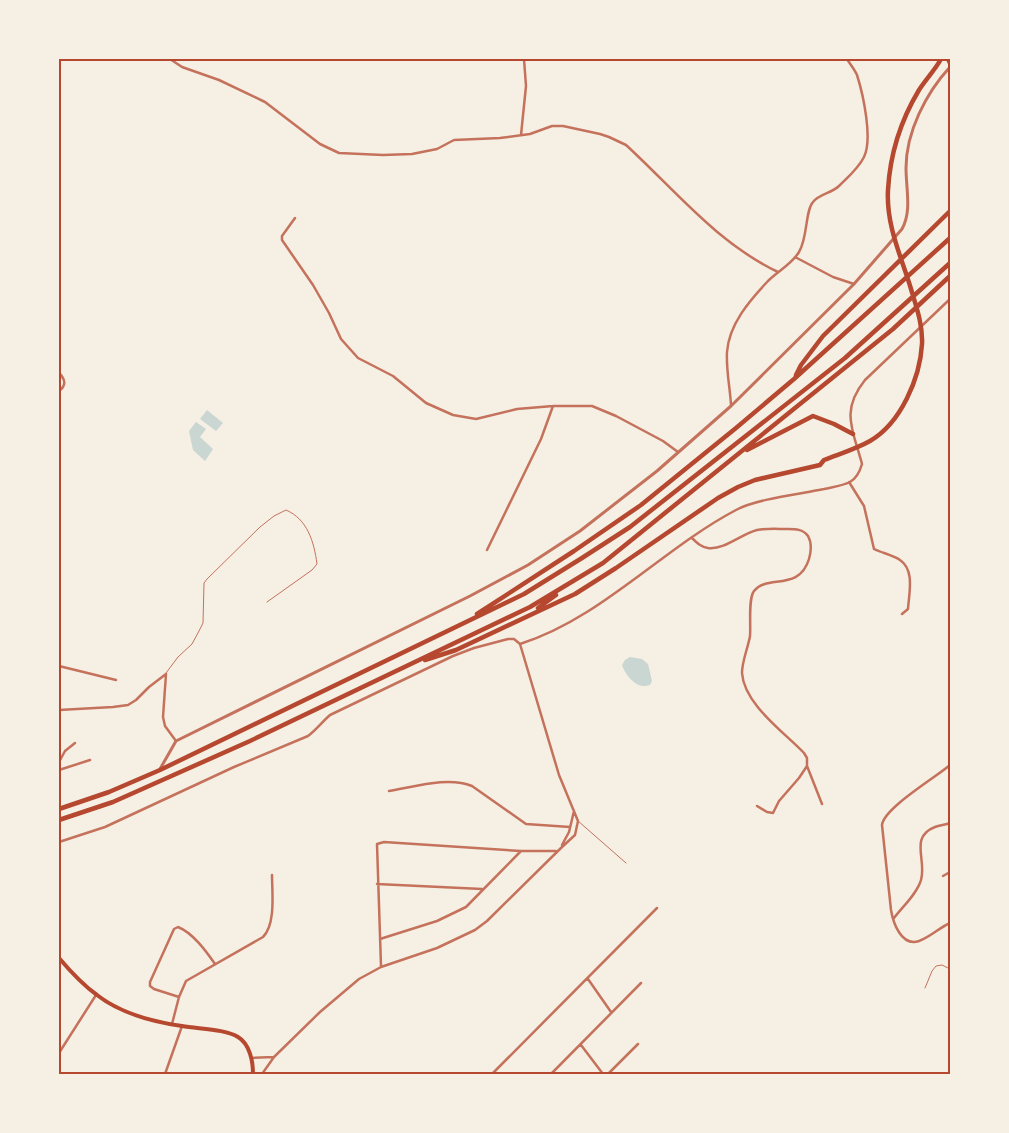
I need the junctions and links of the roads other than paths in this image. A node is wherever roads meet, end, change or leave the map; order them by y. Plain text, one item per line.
1 (170, 59) edge
2 (524, 59) edge
3 (847, 59) edge
4 (941, 59) edge
5 (948, 59) edge
6 (950, 63) edge
7 (950, 67) edge
8 (521, 135) junction
9 (950, 212) edge
10 (295, 218) dead end
11 (950, 238) edge
12 (795, 257) junction
13 (950, 263) edge
14 (778, 272) junction
15 (950, 276) edge
16 (854, 284) junction
17 (950, 299) edge
18 (59, 373) edge
19 (794, 379) junction
20 (59, 391) edge
21 (553, 406) junction
22 (731, 406) junction
23 (853, 434) junction
24 (678, 452) junction
25 (735, 457) junction
26 (849, 482) junction
27 (692, 538) junction
28 (487, 550) dead end
29 (575, 580) junction
30 (267, 602) dead end
31 (902, 614) dead end
32 (529, 615) junction
33 (458, 626) junction
34 (520, 644) junction
35 (59, 666) edge
36 (407, 666) junction
37 (166, 674) junction
38 (116, 680) dead end
39 (59, 710) edge
40 (176, 741) junction
41 (75, 743) dead end
42 (90, 760) dead end
43 (59, 762) edge
44 (950, 765) edge
45 (807, 766) junction
46 (59, 770) edge
47 (160, 770) junction
48 (389, 791) dead end
49 (822, 804) dead end
50 (757, 806) dead end
51 (59, 809) edge
52 (574, 811) junction
53 (59, 820) edge
54 (578, 821) junction
55 (950, 823) edge
56 (570, 827) junction
57 (59, 842) edge
58 (562, 847) junction
59 (521, 851) junction
60 (558, 851) junction
61 (626, 864) dead end
62 (950, 872) edge
63 (272, 875) dead end
64 (943, 876) dead end
65 (378, 884) junction
66 (482, 889) junction
67 (657, 908) dead end
68 (893, 919) junction
69 (950, 923) edge
70 (380, 939) junction
71 (59, 958) edge
72 (215, 964) junction
73 (381, 967) junction
74 (950, 969) edge
75 (588, 979) junction
76 (642, 983) dead end
77 (926, 988) dead end
78 (96, 995) junction
79 (179, 997) junction
80 (611, 1012) junction
81 (172, 1024) junction
82 (182, 1026) junction
83 (638, 1044) dead end
84 (580, 1045) junction
85 (59, 1053) edge
86 (274, 1057) junction
87 (251, 1058) junction
88 (253, 1072) edge
89 (165, 1074) edge
90 (249, 1074) edge
91 (262, 1074) edge
92 (494, 1074) edge
93 (551, 1074) edge
94 (602, 1074) edge
95 (608, 1074) edge

1 - 8 street
2 - 8 street
3 - 12 street
4 - 32 highway
5 - 6 highway
7 - 16 street
8 - 14 street
9 - 19 highway
10 - 21 street
11 - 19 highway
12 - 14 street
12 - 16 street
13 - 33 highway
14 - 22 street
15 - 25 highway
16 - 22 street
17 - 23 street
18 - 20 street
19 - 33 highway
21 - 24 street
21 - 28 street
22 - 24 street
23 - 25 highway
23 - 26 street
24 - 40 street
25 - 29 highway
26 - 27 street
26 - 31 street
27 - 34 street
27 - 45 street
29 - 32 highway
29 - 36 highway
30 - 37 lane
32 - 36 highway
33 - 47 highway
34 - 52 street
34 - 57 street
35 - 38 street
36 - 53 highway
37 - 39 street
37 - 40 street
40 - 47 street
41 - 43 street
42 - 46 street
44 - 68 street
45 - 49 street
45 - 50 street
47 - 51 highway
48 - 56 street
52 - 54 street
52 - 56 street
54 - 58 street
54 - 61 lane
55 - 68 street
56 - 58 street
58 - 60 street
59 - 60 street
59 - 65 street
59 - 66 street
60 - 73 street
62 - 64 street
63 - 72 street
65 - 66 street
65 - 70 street
66 - 70 street
67 - 75 street
68 - 69 street
70 - 73 street
71 - 78 main road
72 - 79 street
72 - 79 street
73 - 86 street
74 - 77 lane
75 - 80 street
75 - 92 street
76 - 80 street
78 - 81 main road
78 - 85 street
79 - 81 street
80 - 84 street
81 - 82 main road
82 - 87 main road
82 - 89 street
83 - 95 street
84 - 93 street
84 - 94 street
86 - 87 street
86 - 91 street
87 - 88 main road
88 - 90 street

